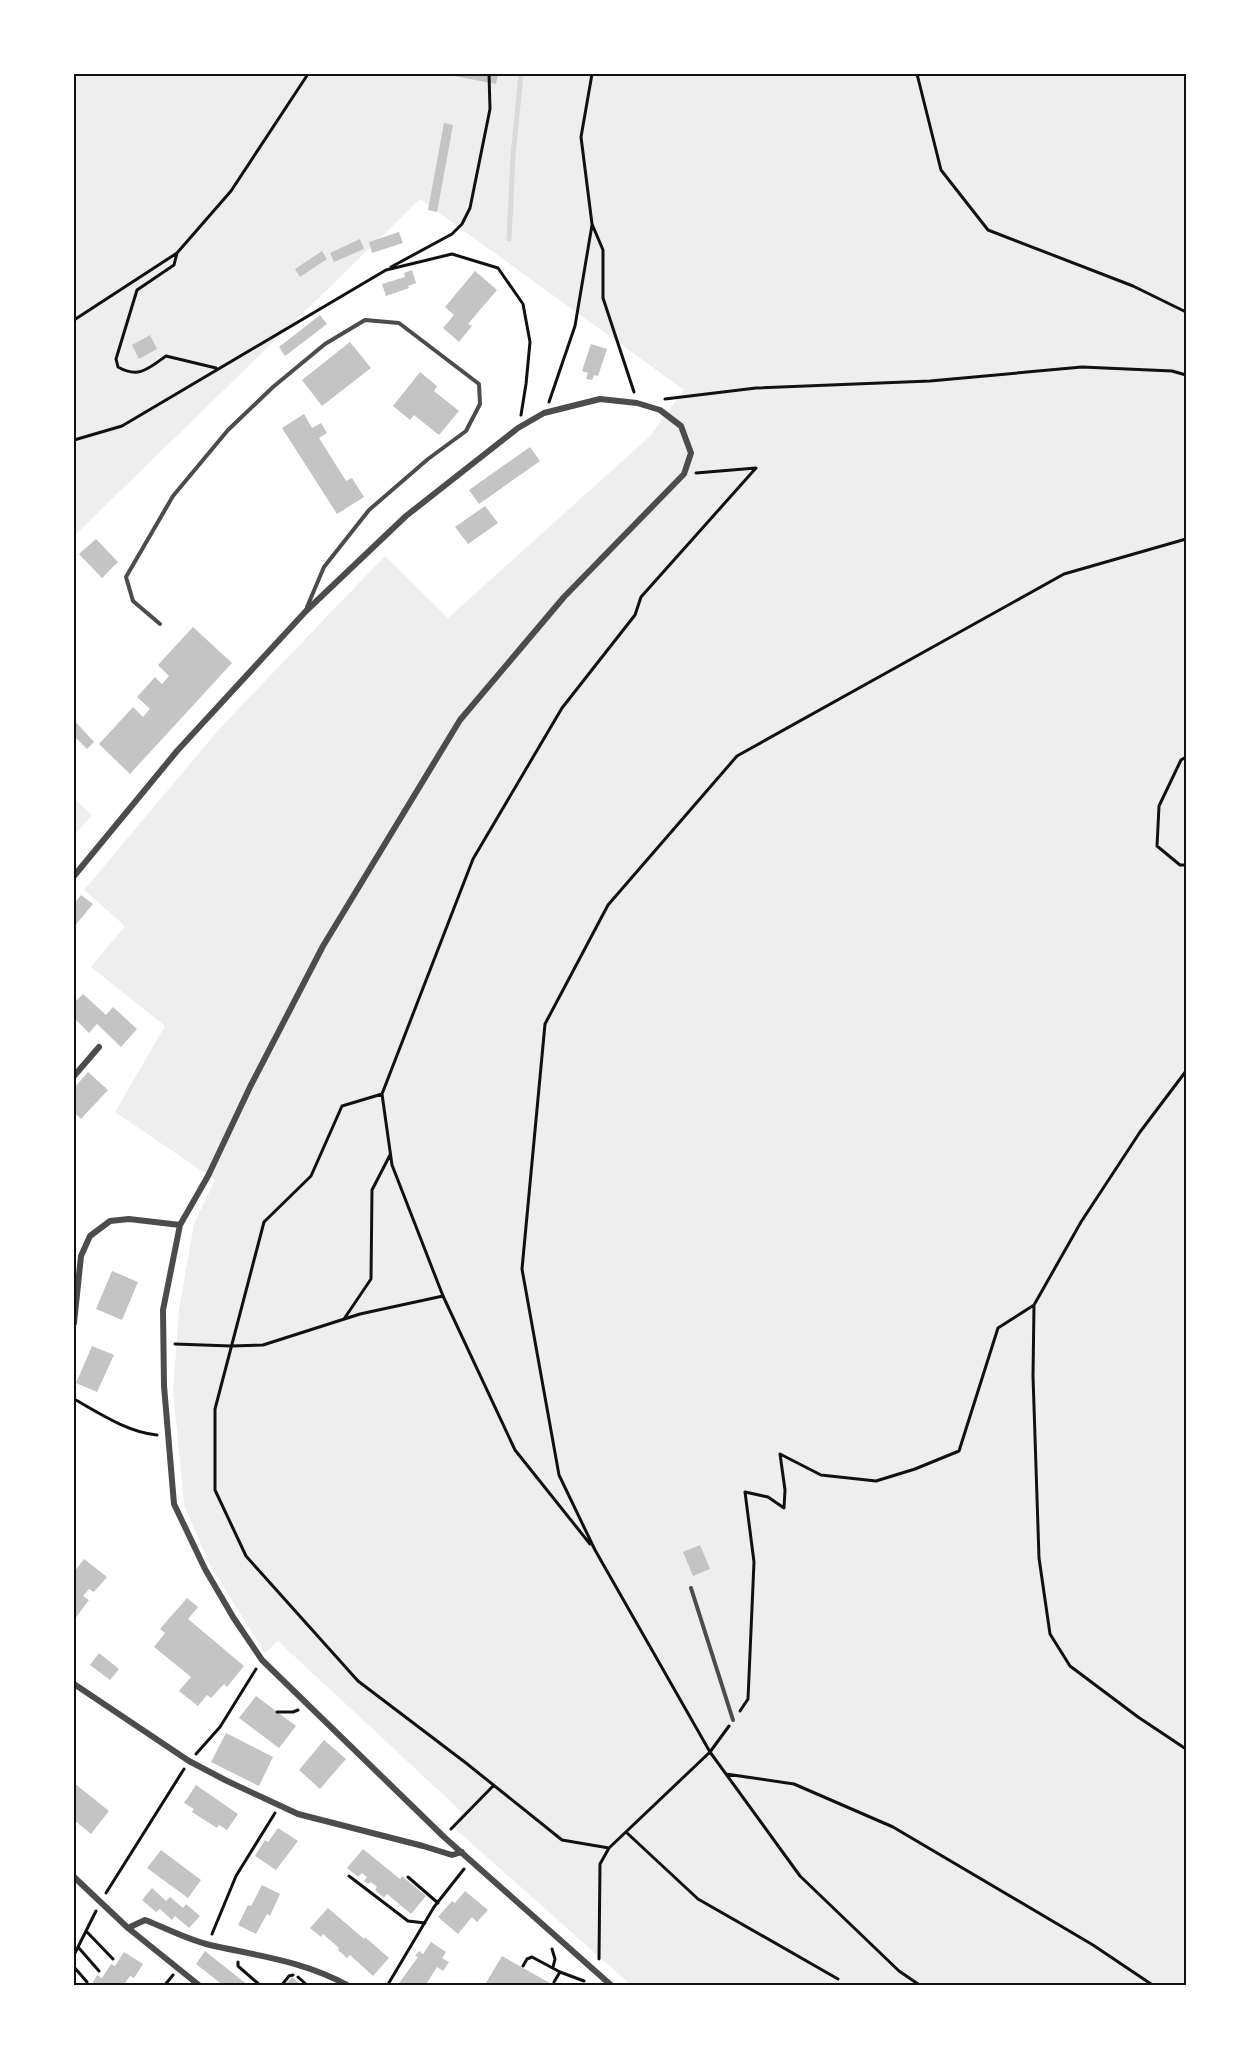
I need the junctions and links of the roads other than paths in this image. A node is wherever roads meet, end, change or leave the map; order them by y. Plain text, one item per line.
1 (306, 610) junction
2 (160, 624) dead end
3 (74, 876) edge
4 (99, 1047) dead end
5 (74, 1076) edge
6 (180, 1226) junction
7 (74, 1323) edge
8 (691, 1588) dead end
9 (74, 1684) edge
10 (734, 1720) road end
11 (462, 1852) junction
12 (74, 1877) edge
13 (128, 1928) junction
14 (200, 1986) edge
15 (349, 1986) edge
16 (612, 1986) edge

1 - 2 lane
1 - 3 street
1 - 6 street
4 - 5 street
6 - 7 street
6 - 11 street
8 - 10 lane
9 - 11 street
11 - 16 street
12 - 13 street
13 - 14 street
13 - 15 street

